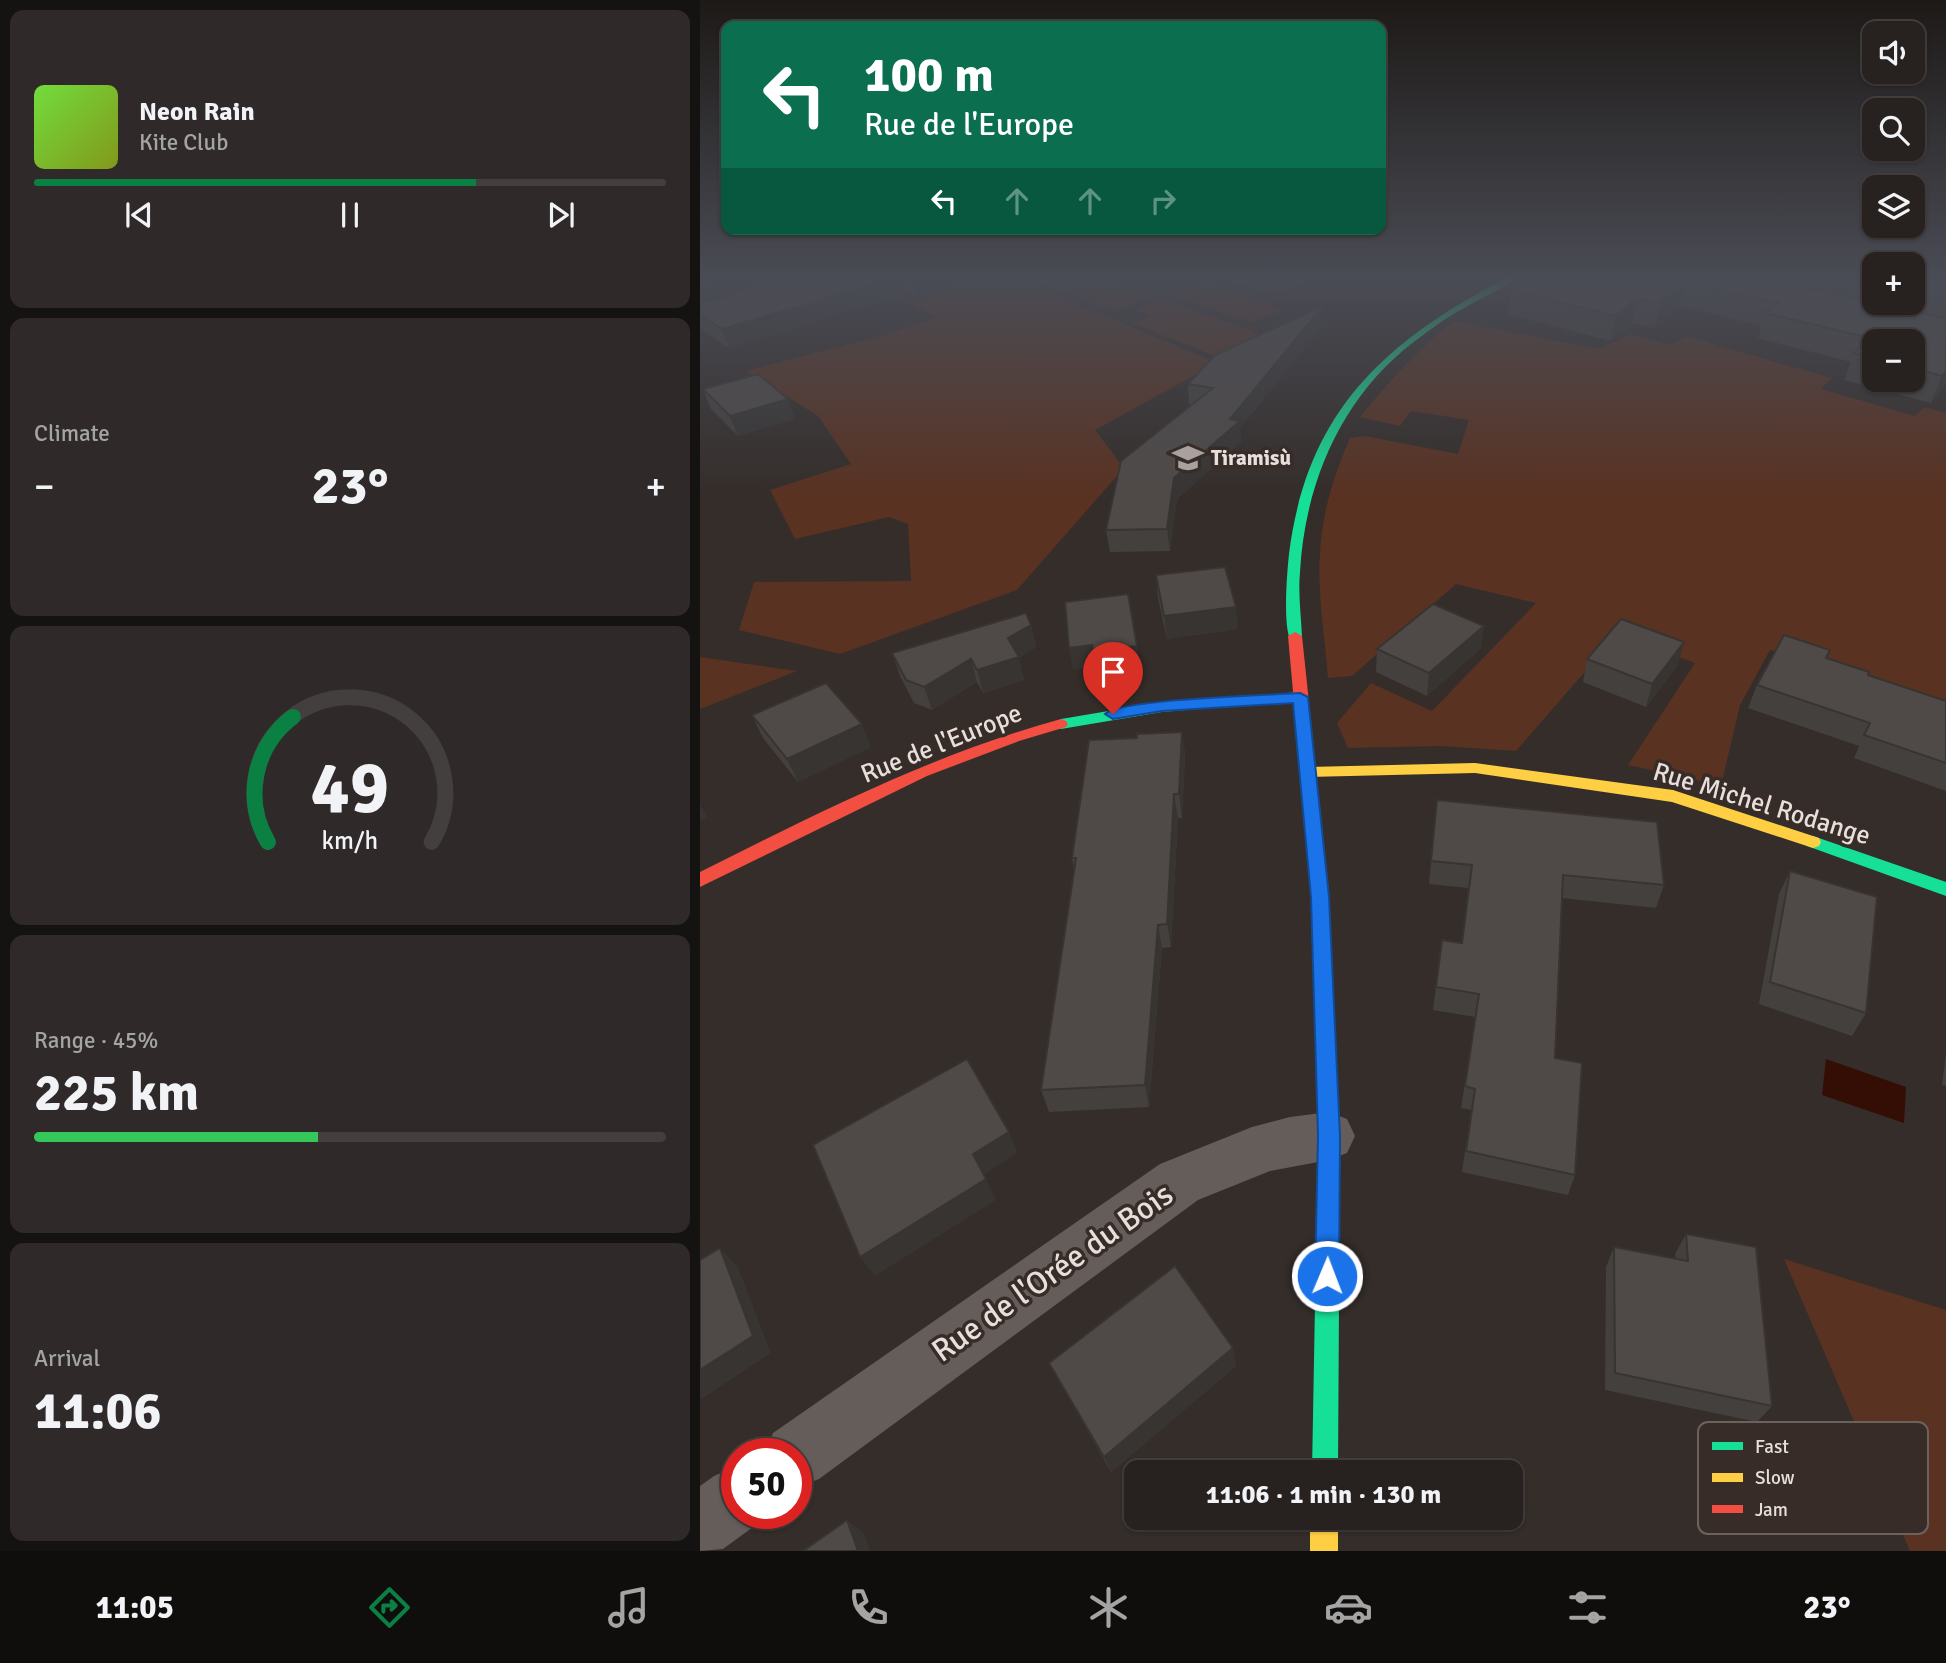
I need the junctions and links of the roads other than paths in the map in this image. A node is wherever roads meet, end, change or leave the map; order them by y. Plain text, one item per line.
1 (1394, 351) edge
2 (1300, 697) junction
3 (1308, 772) junction
4 (700, 880) edge
5 (1946, 889) edge
6 (1329, 1136) junction
7 (812, 1445) edge
8 (1325, 1460) edge
9 (721, 1510) edge
10 (700, 1525) edge
11 (1324, 1530) edge
12 (1324, 1551) edge

1 - 2 main road
2 - 3 main road
2 - 4 main road, Rue de l'Europe
3 - 5 main road, Rue Michel Rodange
3 - 6 main road
6 - 7 street, Rue de l'Orée du Bois
6 - 8 main road
9 - 10 street
11 - 12 main road

